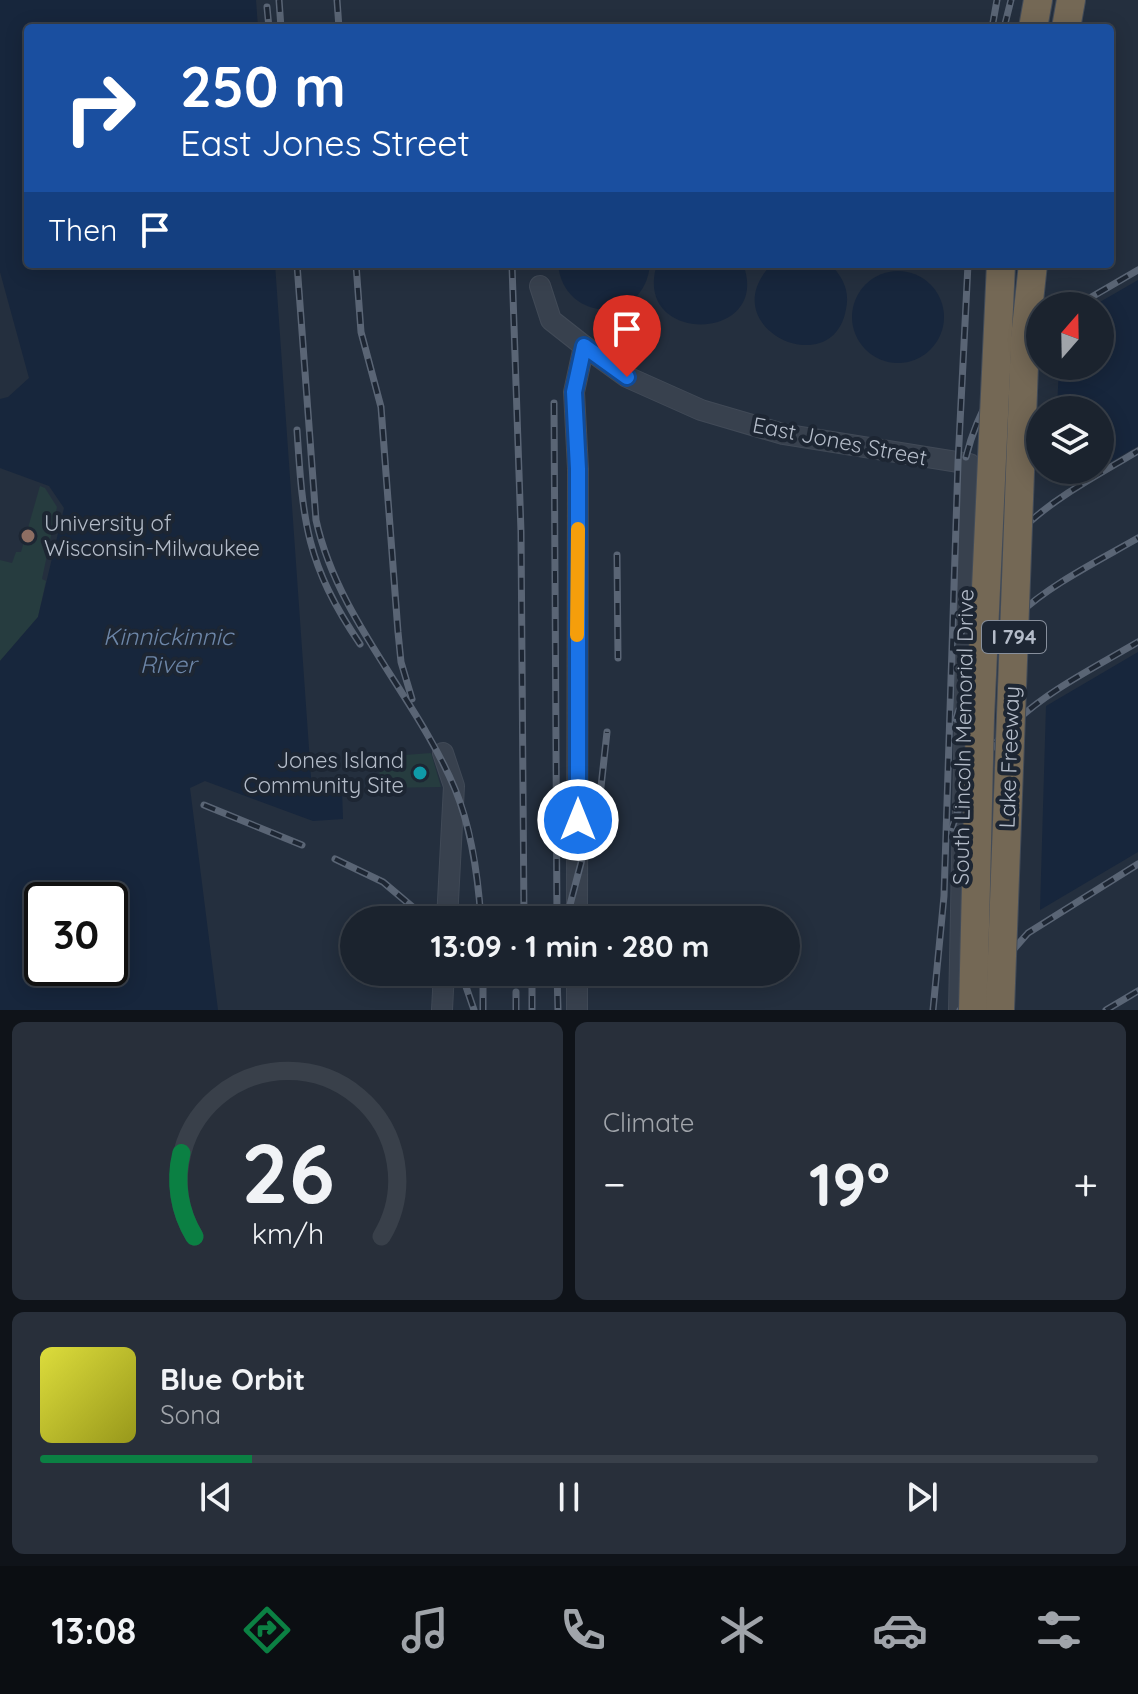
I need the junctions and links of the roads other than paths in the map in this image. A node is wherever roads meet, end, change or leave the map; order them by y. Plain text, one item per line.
1 (1038, 0) edge
2 (1071, 0) edge
3 (1034, 24) edge
4 (1067, 24) edge
5 (1001, 268) edge
6 (1033, 268) edge
7 (540, 286) dead end
8 (584, 346) junction
9 (970, 464) joint
10 (443, 753) dead end
11 (448, 906) edge
12 (577, 906) edge
13 (443, 986) edge
14 (577, 986) edge
15 (442, 1010) edge
16 (577, 1010) edge
17 (959, 1010) edge
18 (973, 1010) edge
19 (1000, 1010) edge

1 - 3 highway
2 - 4 highway
5 - 18 highway, Lake Freeway / I 794, bridge
6 - 19 highway, Lake Freeway / I 794, bridge
7 - 8 street, East Jones Street
8 - 9 street, East Jones Street
8 - 12 street
9 - 17 street, South Lincoln Memorial Drive
10 - 11 street
13 - 15 street
14 - 16 street

